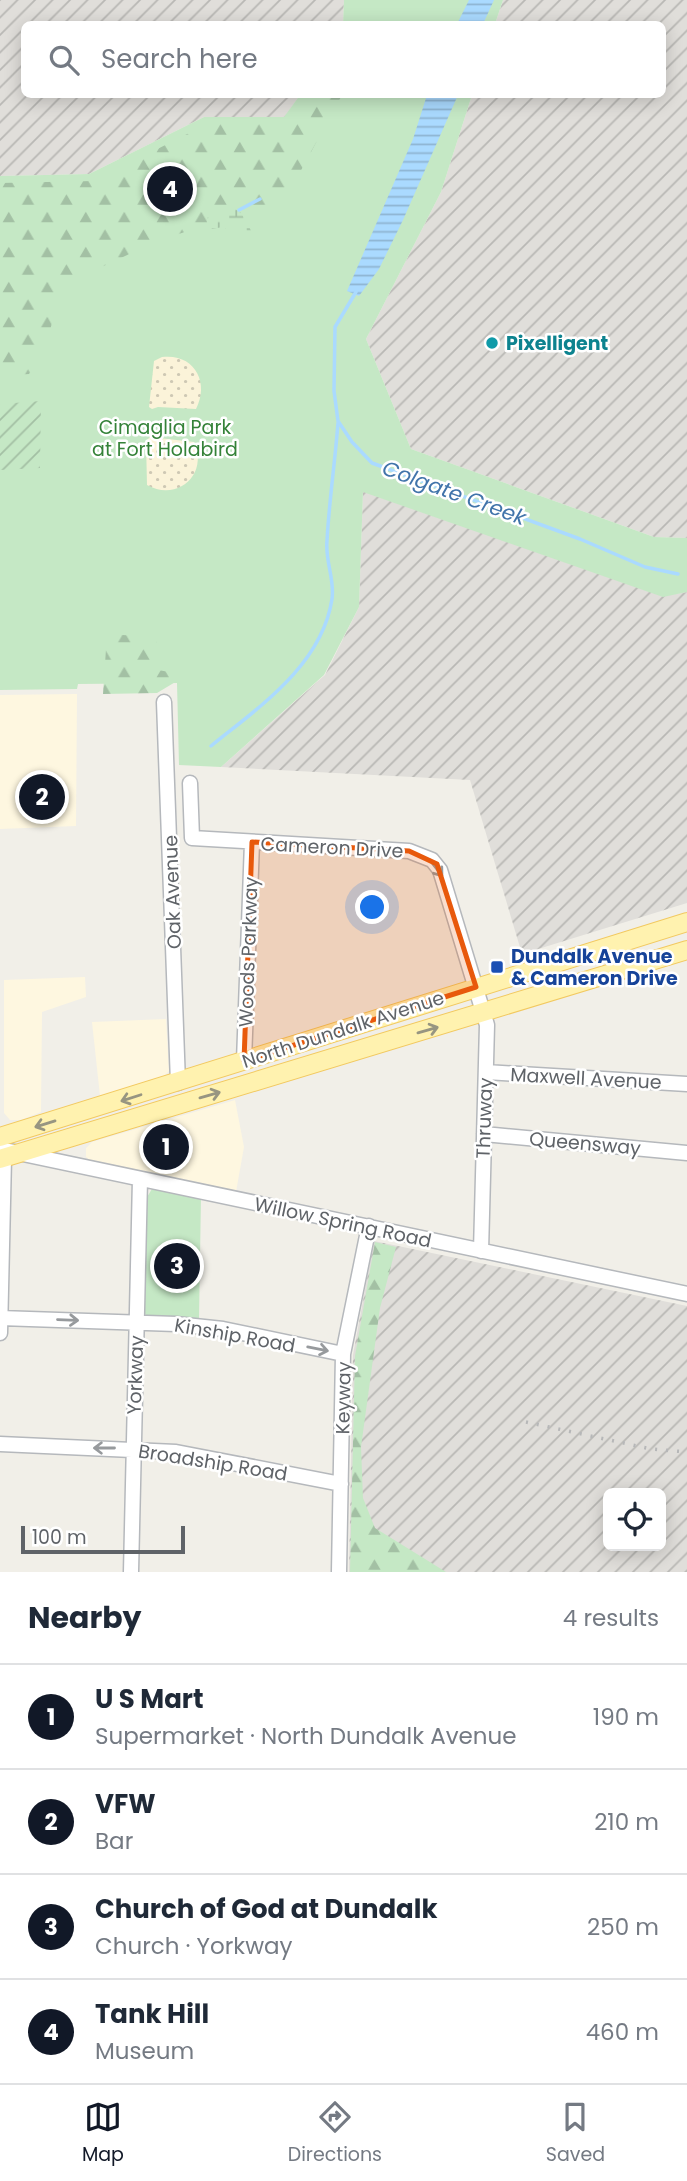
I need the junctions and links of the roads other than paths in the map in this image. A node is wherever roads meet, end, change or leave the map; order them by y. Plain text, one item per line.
1 (164, 702) dead end
2 (190, 783) dead end
3 (252, 842) junction
4 (687, 922) edge
5 (687, 950) edge
6 (476, 987) junction
7 (484, 1013) junction
8 (244, 1061) junction
9 (486, 1072) junction
10 (178, 1083) junction
11 (687, 1084) edge
12 (484, 1133) junction
13 (4, 1149) edge
14 (687, 1153) edge
15 (140, 1179) junction
16 (369, 1226) junction
17 (481, 1251) junction
18 (687, 1294) edge
19 (0, 1318) edge
20 (136, 1322) junction
21 (0, 1333) edge
22 (343, 1354) junction
23 (0, 1444) edge
24 (133, 1448) junction
25 (341, 1484) junction
26 (131, 1572) edge
27 (339, 1572) edge

1 - 10 street, Oak Avenue
2 - 3 street, Cameron Drive
3 -> 6 street, Cameron Drive
3 - 8 street, Woods Parkway
4 - 6 main road, North Dundalk Avenue
5 - 7 main road, North Dundalk Avenue
6 - 7 street, Thruway
6 - 8 main road, North Dundalk Avenue
7 - 9 street, Thruway
13 -> 7 main road, North Dundalk Avenue
8 - 10 main road, North Dundalk Avenue
9 - 11 street, Maxwell Avenue
9 - 12 street, Thruway
10 -> 13 main road, North Dundalk Avenue
12 - 14 street, Queensway
12 - 17 street, Thruway
13 - 15 street, Willow Spring Road
13 - 19 street
15 - 16 street, Willow Spring Road
15 - 20 street, Yorkway
16 - 17 street, Willow Spring Road
16 - 22 street, Keyway
17 - 18 street, Willow Spring Road
19 -> 20 street, Kinship Road
19 - 21 street
20 -> 22 street, Kinship Road
20 - 24 street, Yorkway
22 - 25 street, Keyway
24 -> 23 street, Broadship Road
24 - 25 street, Broadship Road
24 - 26 street, Yorkway
25 - 27 street, Keyway

